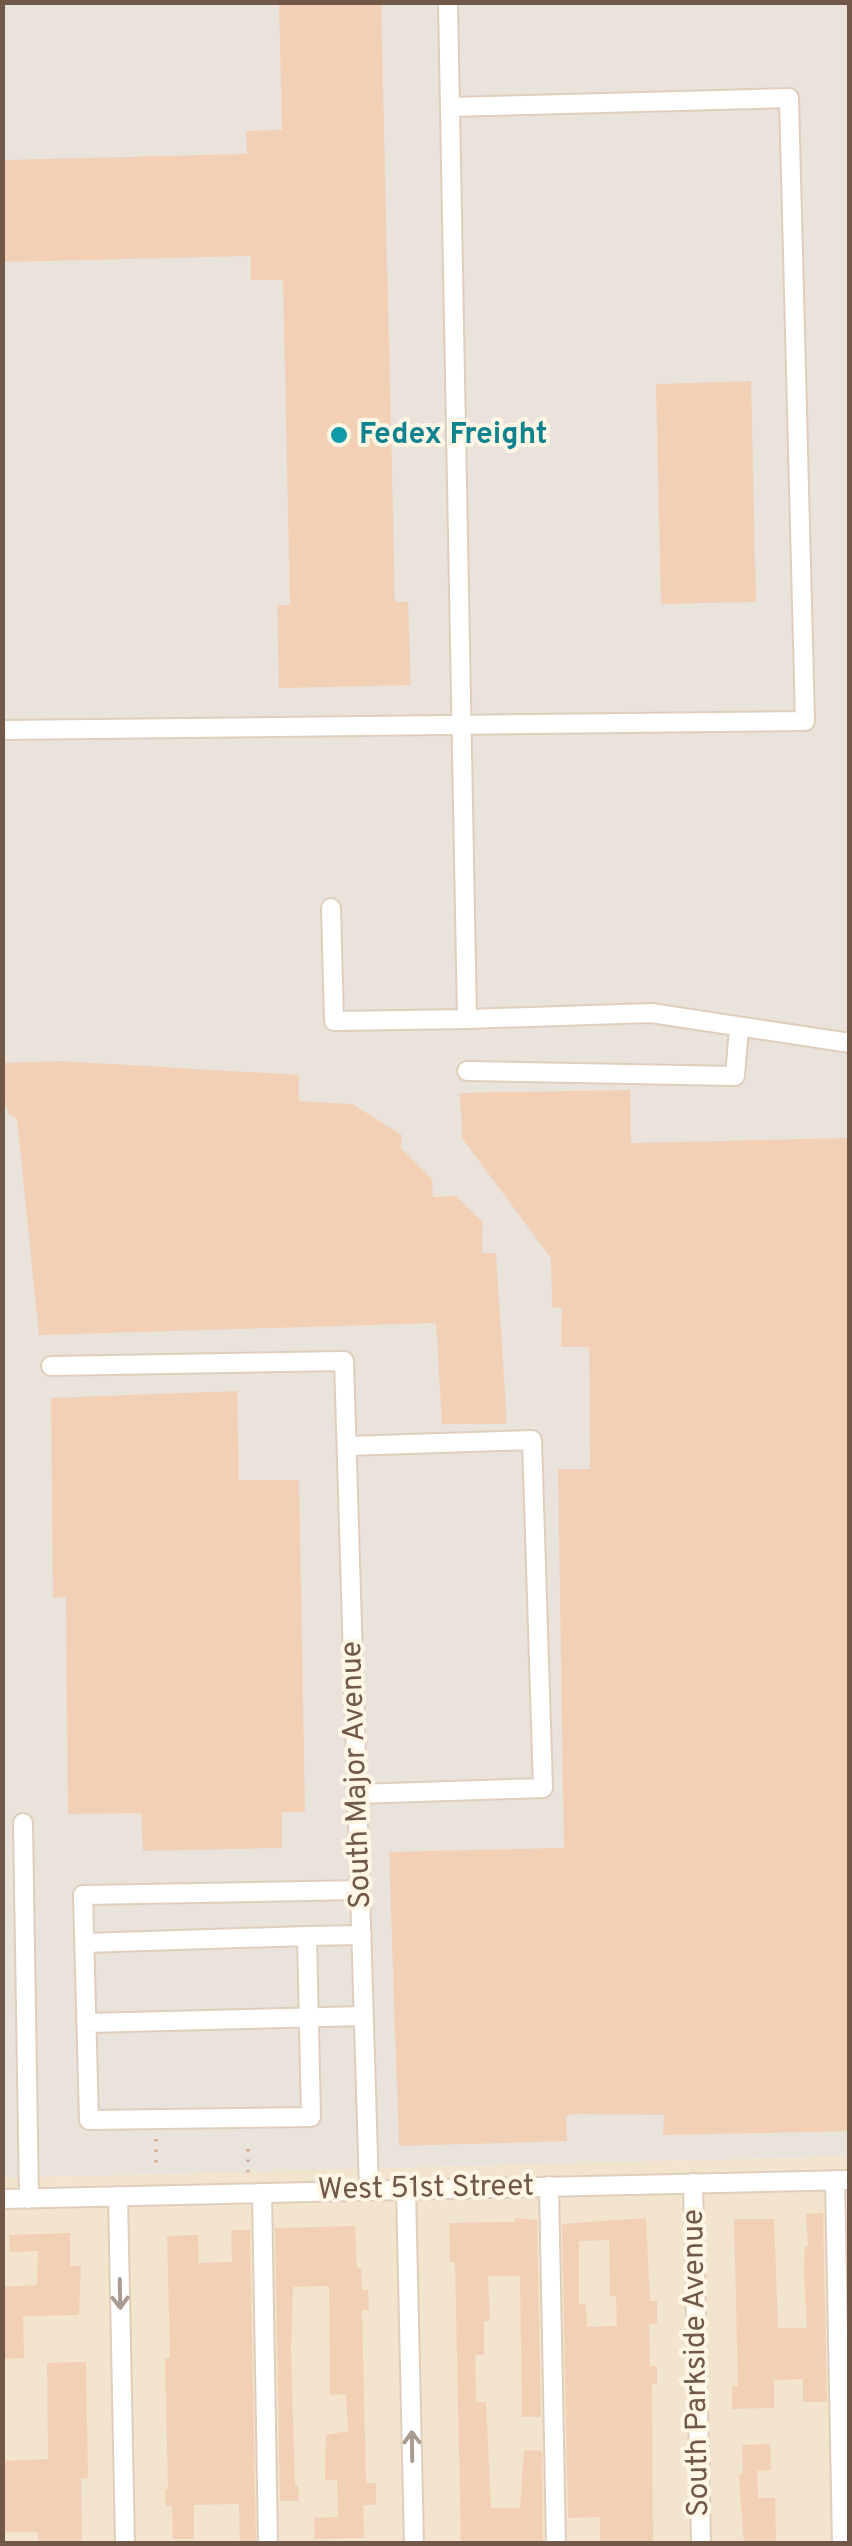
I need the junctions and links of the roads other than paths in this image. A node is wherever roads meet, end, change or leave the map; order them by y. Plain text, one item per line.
1 (448, 2) edge
2 (450, 106) junction
3 (459, 724) junction
4 (2, 730) edge
5 (331, 908) dead end
6 (466, 1019) junction
7 (739, 1028) junction
8 (850, 1043) edge
9 (467, 1071) dead end
10 (51, 1366) dead end
11 (346, 1446) junction
12 (357, 1794) junction
13 (23, 1823) dead end
14 (360, 1890) junction
15 (362, 1935) junction
16 (306, 1936) junction
17 (84, 1943) junction
18 (364, 2016) junction
19 (308, 2017) junction
20 (86, 2022) junction
21 (842, 2180) edge
22 (692, 2183) junction
23 (549, 2186) junction
24 (406, 2189) junction
25 (369, 2190) junction
26 (262, 2193) junction
27 (118, 2196) junction
28 (2, 2199) edge
29 (29, 2199) junction
30 (125, 2544) edge
31 (268, 2544) edge
32 (414, 2544) edge
33 (556, 2544) edge
34 (701, 2544) edge
35 (842, 2544) edge

1 - 2 street
2 - 3 street
2 - 3 street
3 - 4 street
3 - 6 street
5 - 6 street
6 - 7 street
7 - 8 street
7 - 9 street
10 - 11 street, South Major Avenue
11 - 12 street, South Major Avenue
11 - 12 street
12 - 14 street, South Major Avenue
13 - 29 street
14 - 15 street, South Major Avenue
14 - 17 street
15 - 16 street
15 - 18 street, South Major Avenue
16 - 17 street
16 - 19 street
17 - 20 street
18 - 19 street
18 - 25 street, South Major Avenue
19 - 20 street
19 - 20 street
21 - 22 street, West 51st Street
21 - 35 street
22 - 23 street, West 51st Street
22 - 34 street, South Parkside Avenue
23 - 24 street, West 51st Street
23 - 33 street
24 - 25 street, West 51st Street
32 -> 24 street
25 - 26 street, West 51st Street
26 - 27 street, West 51st Street
26 - 31 street
27 - 29 street, West 51st Street
27 -> 30 street
28 - 29 street, West 51st Street

